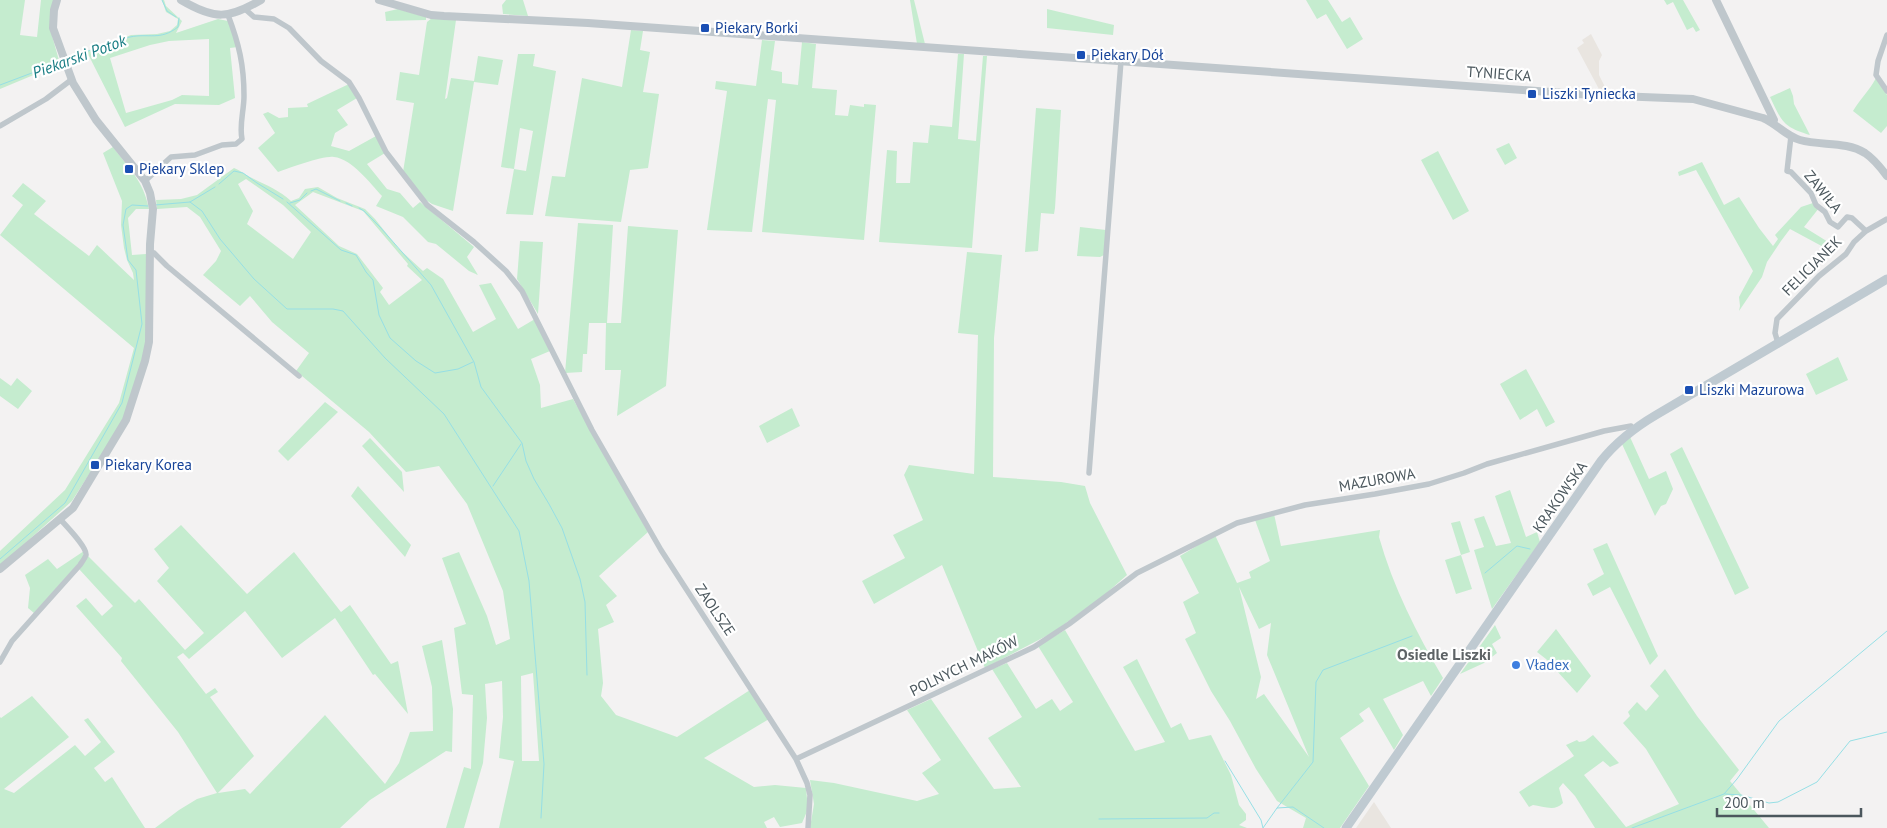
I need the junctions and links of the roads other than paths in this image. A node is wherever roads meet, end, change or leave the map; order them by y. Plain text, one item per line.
1 (57, 0) edge
2 (181, 0) edge
3 (261, 0) edge
4 (379, 0) edge
5 (1716, 0) edge
6 (245, 9) junction
7 (228, 15) junction
8 (1887, 35) edge
9 (1121, 61) junction
10 (71, 80) junction
11 (1887, 91) edge
12 (1773, 122) junction
13 (0, 126) edge
14 (1791, 136) junction
15 (1887, 176) edge
16 (145, 181) junction
17 (1887, 219) edge
18 (1866, 231) junction
19 (150, 252) junction
20 (1887, 279) edge
21 (1778, 343) junction
22 (299, 376) dead end
23 (1633, 429) junction
24 (1089, 473) dead end
25 (60, 519) junction
26 (0, 569) edge
27 (1132, 577) joint
28 (0, 662) edge
29 (796, 759) junction
30 (808, 828) edge
31 (1346, 828) edge

1 - 10 street
2 - 7 street
3 - 6 street
4 - 9 street, TYNIECKA
5 - 12 street
6 - 7 street
6 - 29 street, ZAOLSZE
7 - 16 street
8 - 11 street
9 - 12 street, TYNIECKA
9 - 24 street
10 - 13 street
10 - 16 street
12 - 14 street, TYNIECKA
14 - 15 street, TYNIECKA
14 - 18 street, ZAWIŁA
16 - 19 street
17 - 18 street, FELICJANEK
18 - 21 street, FELICJANEK
19 - 22 street
19 - 25 street
20 - 21 main road, KRAKOWSKA
21 - 23 main road, KRAKOWSKA
23 - 27 street, MAZUROWA
23 - 31 main road, KRAKOWSKA
25 - 26 street
25 - 28 street
27 - 29 street, POLNYCH MAKÓW
29 - 30 street, ZAOLSZE

